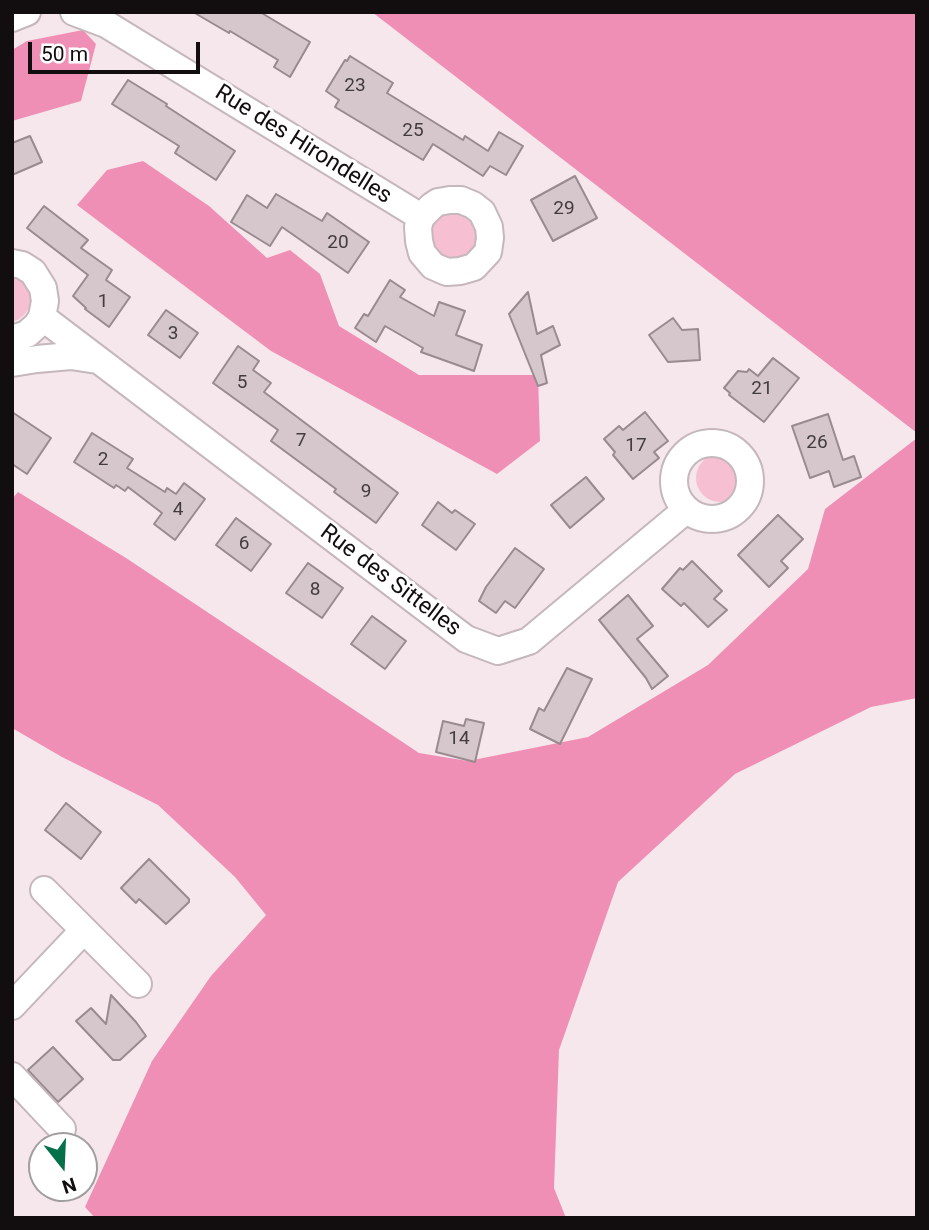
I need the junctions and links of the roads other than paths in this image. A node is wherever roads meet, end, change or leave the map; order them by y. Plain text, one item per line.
1 (27, 12) edge
2 (75, 12) edge
3 (12, 18) edge
4 (421, 218) dead end
5 (12, 263) edge
6 (42, 317) junction
7 (12, 338) edge
8 (98, 360) junction
9 (12, 363) edge
10 (686, 510) dead end
11 (44, 890) dead end
12 (84, 930) junction
13 (138, 984) dead end
14 (12, 1006) edge
15 (12, 1076) edge
16 (62, 1129) dead end

1 - 3 street
2 - 4 street, Rue des Hirondelles
5 - 6 street
6 - 7 street
6 - 8 street, Rue des Sittelles
8 - 9 street
8 - 10 street, Rue des Sittelles
11 - 12 street
12 - 13 street
12 - 14 street
15 - 16 street

